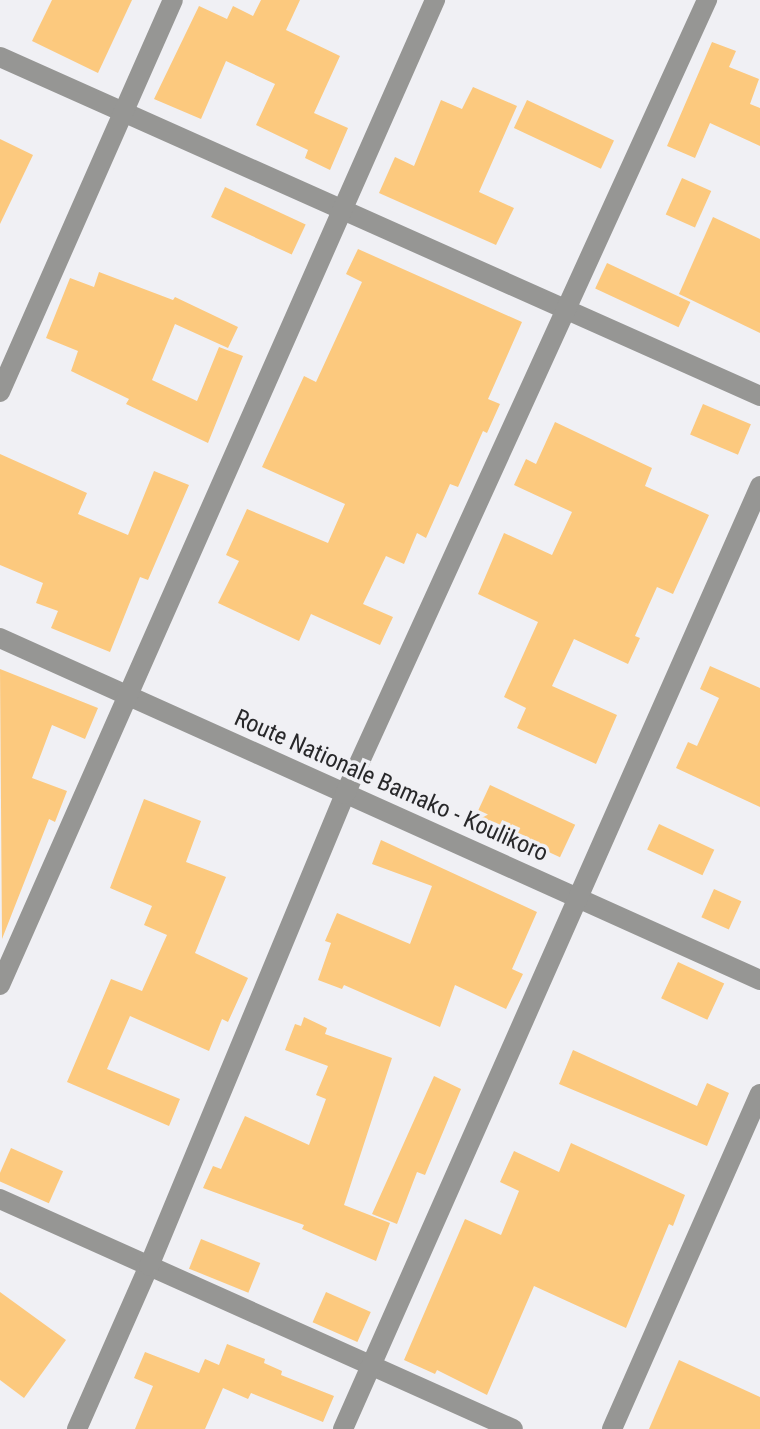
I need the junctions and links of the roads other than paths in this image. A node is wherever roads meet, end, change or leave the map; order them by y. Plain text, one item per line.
1 (173, 0) edge
2 (435, 0) edge
3 (707, 0) edge
4 (0, 57) edge
5 (124, 112) junction
6 (342, 210) junction
7 (567, 311) junction
8 (0, 392) edge
9 (760, 396) edge
10 (760, 486) edge
11 (0, 638) edge
12 (128, 696) junction
13 (345, 794) junction
14 (578, 898) junction
15 (760, 980) edge
16 (0, 985) edge
17 (760, 1094) edge
18 (0, 1199) edge
19 (149, 1266) junction
20 (371, 1365) junction
21 (77, 1429) edge
22 (343, 1429) edge
23 (513, 1429) edge
24 (612, 1429) edge

1 - 5 street
2 - 6 street
3 - 7 street
4 - 5 street
5 - 6 street
5 - 8 street
6 - 7 street
6 - 12 street
7 - 9 street
7 - 13 street
10 - 14 street
11 - 12 street, Route Nationale Bamako - Koulikoro
12 - 13 street, Route Nationale Bamako - Koulikoro
12 - 16 street
13 - 14 street, Route Nationale Bamako - Koulikoro
13 - 19 street
14 - 15 street, Route Nationale Bamako - Koulikoro
14 - 20 street
17 - 24 street
18 - 19 street
19 - 20 street
19 - 21 street
20 - 22 street
20 - 23 street

